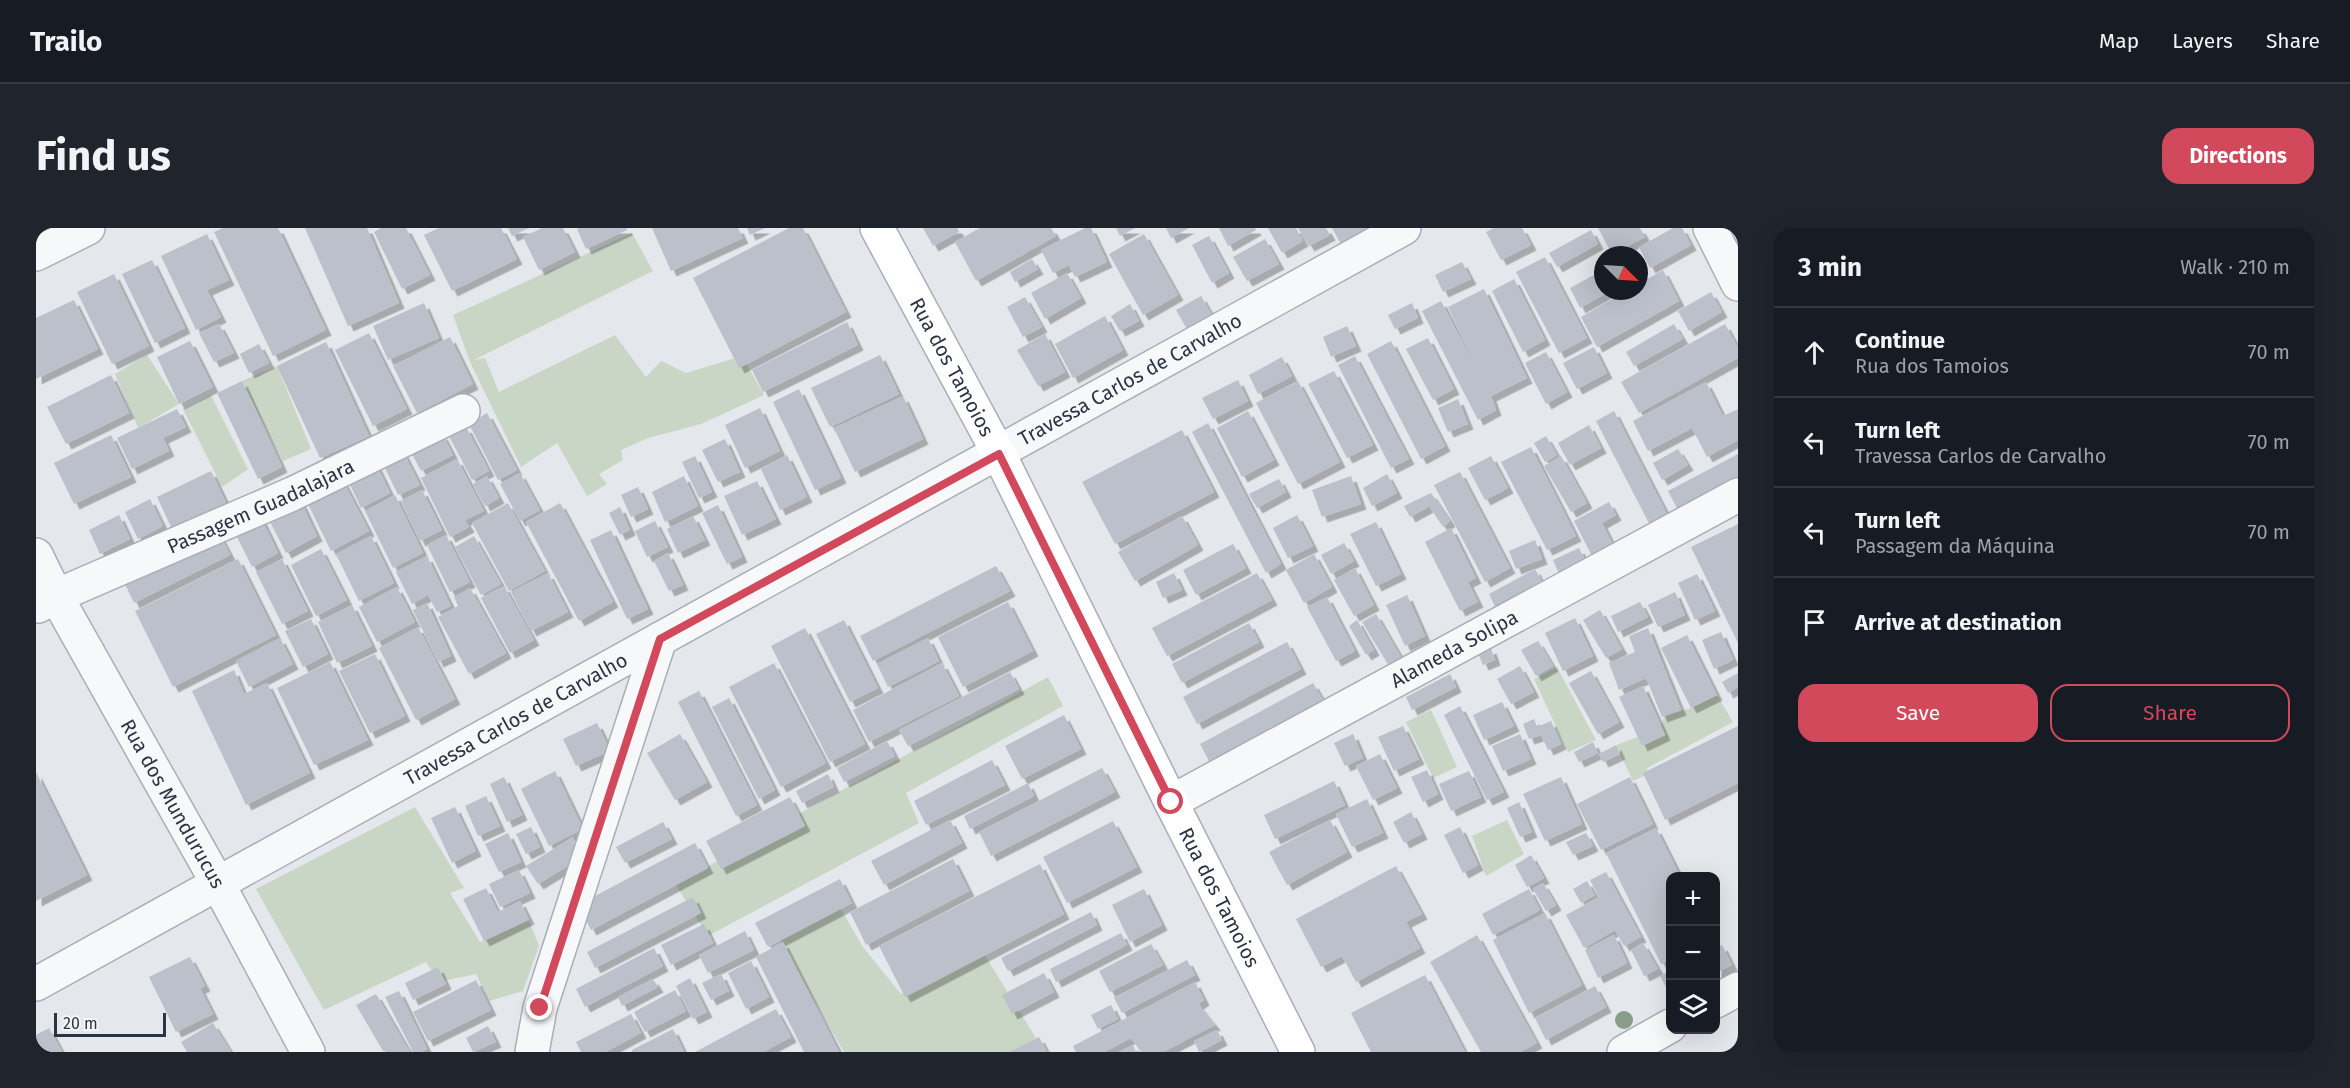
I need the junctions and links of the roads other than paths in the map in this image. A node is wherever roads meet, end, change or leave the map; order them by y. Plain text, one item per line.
1 (88, 228) edge
2 (878, 228) edge
3 (1404, 228) edge
4 (1710, 228) edge
5 (36, 254) edge
6 (1738, 284) edge
7 (463, 411) dead end
8 (999, 454) junction
9 (1738, 495) edge
10 (36, 555) edge
11 (46, 602) edge
12 (660, 639) junction
13 (1171, 802) junction
14 (217, 882) junction
15 (36, 984) edge
16 (1738, 989) edge
17 (1720, 999) edge
18 (1666, 1029) edge
19 (308, 1052) edge
20 (532, 1052) edge
21 (1298, 1052) edge
22 (1624, 1052) edge

1 - 5 street
2 - 8 street, Rua dos Tamoios
3 - 8 street, Travessa Carlos de Carvalho
4 - 6 street
7 - 11 street, Passagem Guadalajara
8 - 12 street, Travessa Carlos de Carvalho
8 - 13 street, Rua dos Tamoios
9 - 13 street, Alameda Solipa
10 - 11 street, Rua dos Mundurucus
11 - 14 street, Rua dos Mundurucus
12 - 14 street, Travessa Carlos de Carvalho
12 - 20 street
13 - 21 street, Rua dos Tamoios
14 - 15 street, Travessa Carlos de Carvalho
14 - 19 street, Rua dos Mundurucus
16 - 17 street
18 - 22 street

